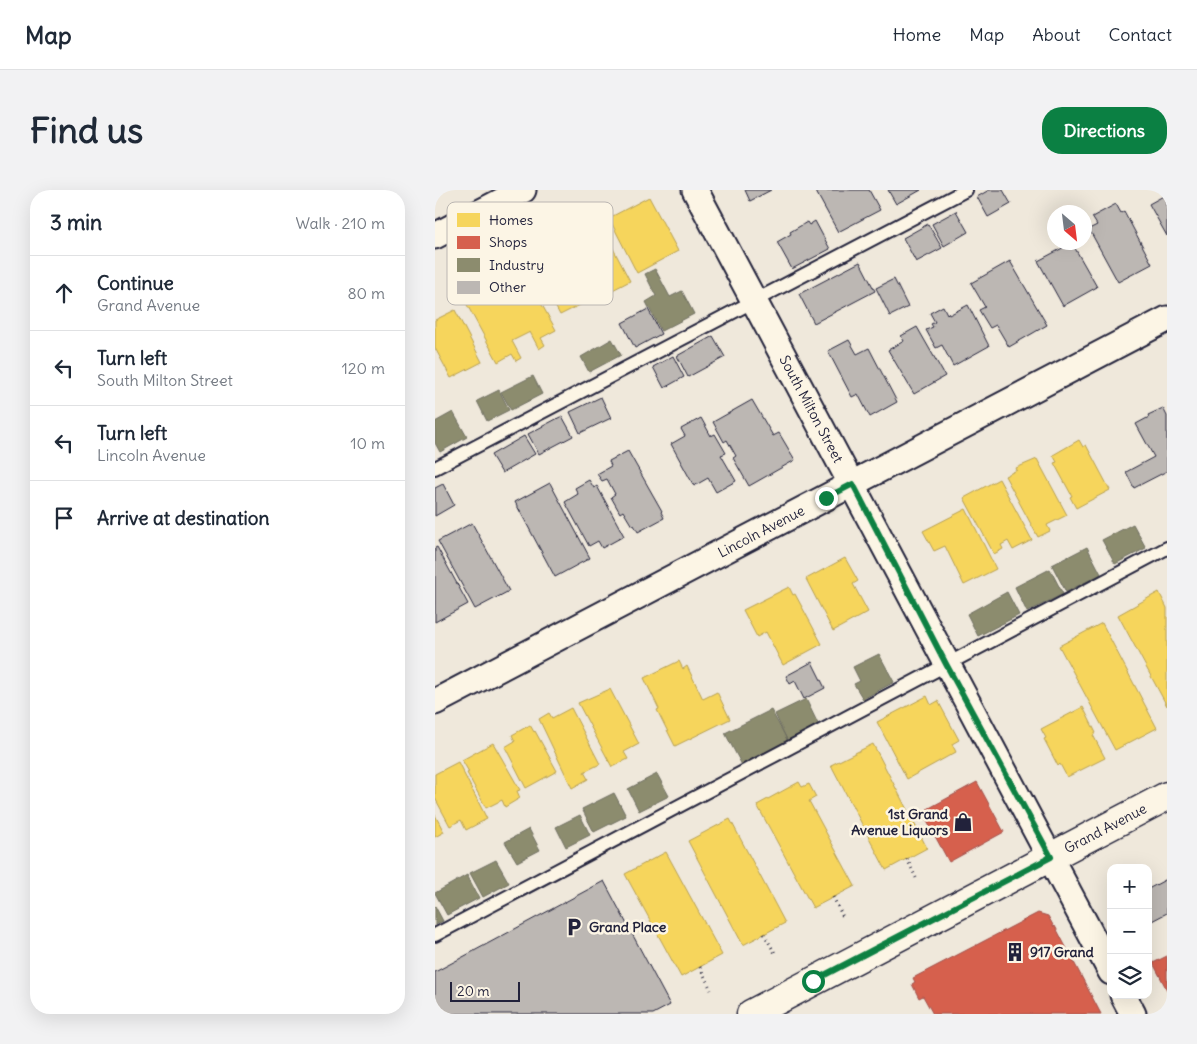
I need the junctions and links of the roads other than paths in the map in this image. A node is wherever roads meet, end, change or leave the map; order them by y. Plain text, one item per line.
1 (523, 190) edge
2 (695, 190) edge
3 (966, 190) edge
4 (500, 202) edge
5 (447, 230) edge
6 (435, 236) edge
7 (755, 301) junction
8 (1167, 319) edge
9 (435, 468) edge
10 (853, 484) junction
11 (1167, 548) edge
12 (946, 664) junction
13 (435, 702) edge
14 (1167, 796) edge
15 (1051, 857) junction
16 (435, 934) edge
17 (1107, 964) edge
18 (1125, 999) edge
19 (751, 1014) edge
20 (1133, 1014) edge

1 - 4 street
2 - 7 street, South Milton Street
3 - 7 lane
5 - 6 street
7 - 9 lane
7 - 10 street, South Milton Street
8 - 10 street, Lincoln Avenue
10 - 12 street, South Milton Street
10 - 13 street, Lincoln Avenue
11 - 12 lane
12 - 15 street, South Milton Street
12 - 16 lane
14 - 15 main road, Grand Avenue
15 - 17 street, South Milton Street
15 - 19 main road, Grand Avenue
18 - 20 street

